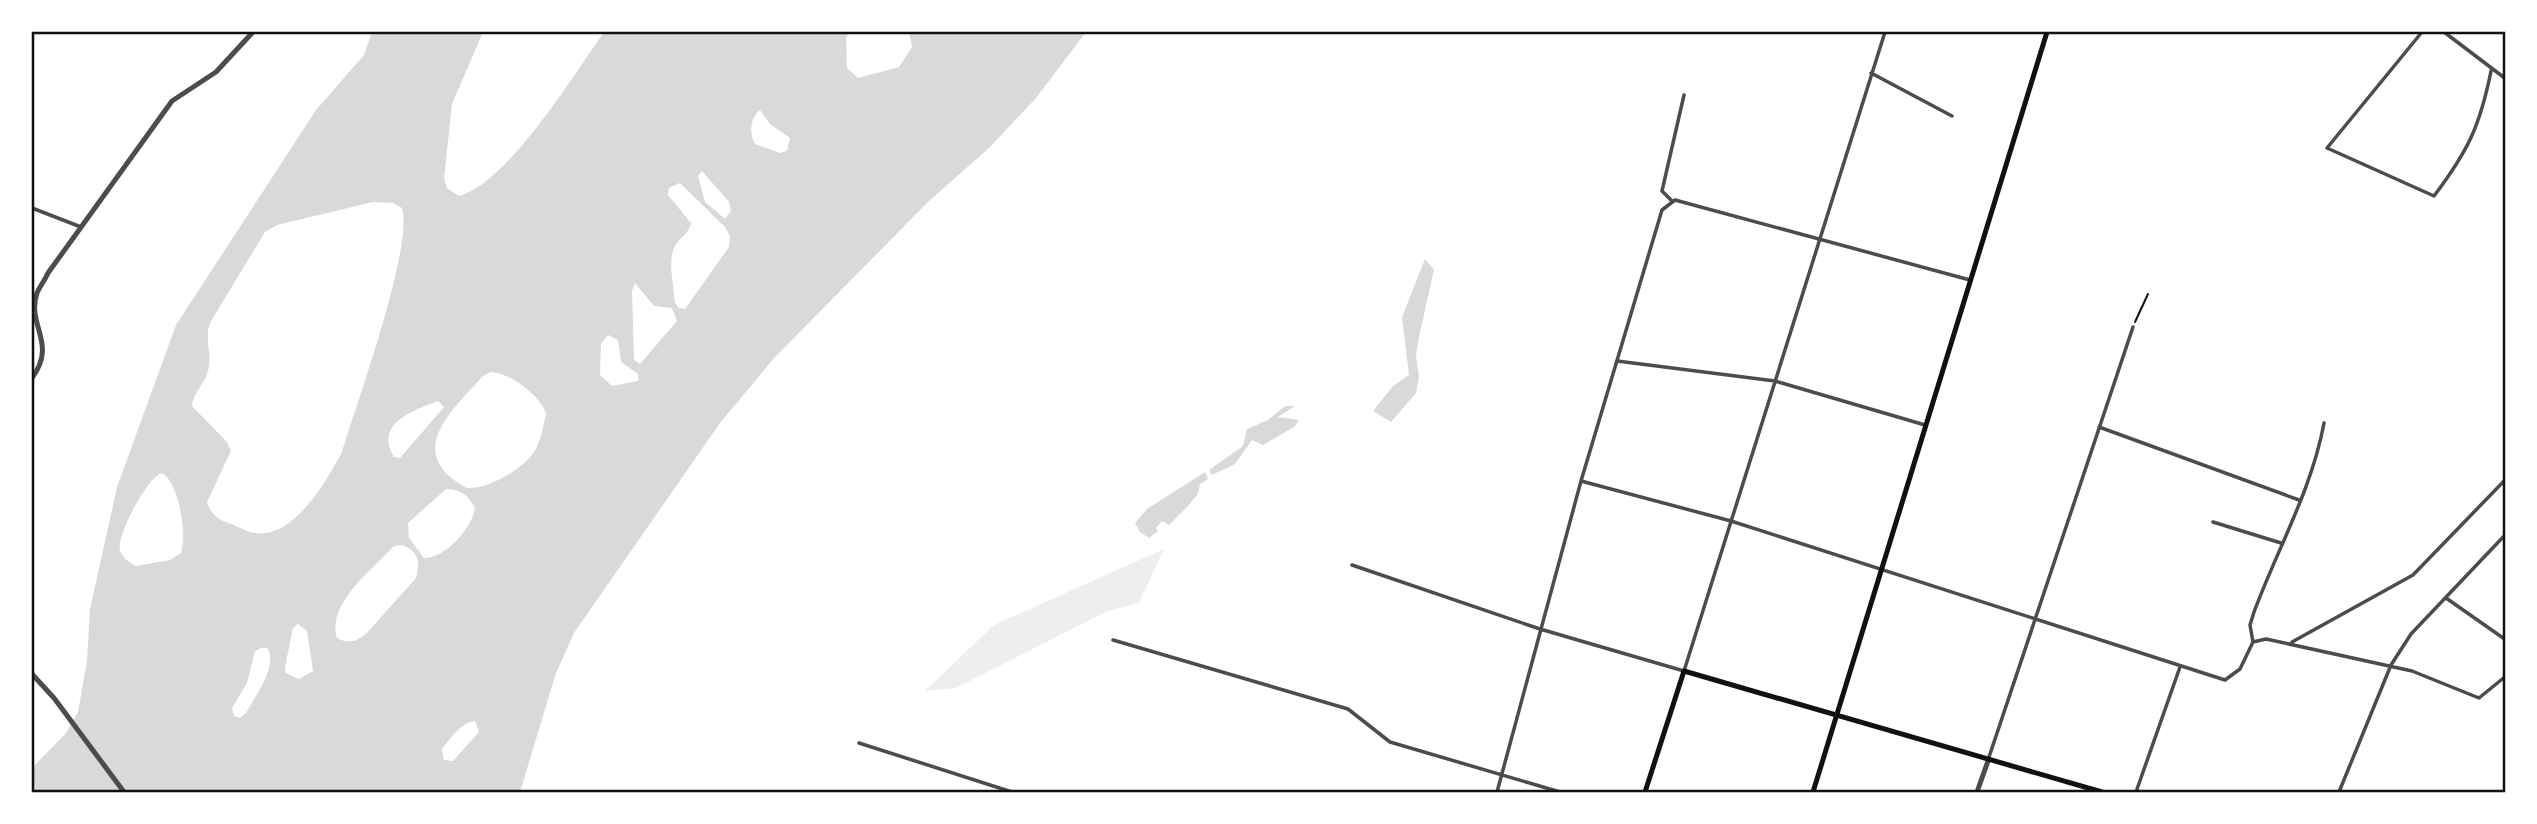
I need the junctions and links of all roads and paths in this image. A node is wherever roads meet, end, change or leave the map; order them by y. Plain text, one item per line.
1 (253, 32) edge
2 (1885, 32) edge
3 (2047, 32) edge
4 (2422, 32) edge
5 (2444, 32) edge
6 (2491, 71) junction
7 (1871, 73) junction
8 (2505, 79) edge
9 (1684, 95) dead end
10 (1952, 116) dead end
11 (1673, 200) junction
12 (32, 208) edge
13 (81, 227) junction
14 (1817, 240) junction
15 (1970, 280) junction
16 (2148, 294) dead end
17 (2133, 327) joint
18 (1617, 362) junction
19 (32, 378) edge
20 (1775, 381) junction
21 (2324, 423) dead end
22 (1925, 425) junction
23 (2099, 427) junction
24 (2505, 479) edge
25 (1581, 481) junction
26 (2299, 500) junction
27 (1731, 521) junction
28 (2213, 522) dead end
29 (2505, 534) edge
30 (2281, 543) junction
31 (1352, 565) dead end
32 (1881, 568) junction
33 (2446, 598) junction
34 (2035, 617) junction
35 (1540, 629) junction
36 (1113, 640) dead end
37 (2505, 640) edge
38 (2253, 642) junction
39 (2290, 643) junction
40 (2391, 665) junction
41 (2180, 667) junction
42 (1684, 671) junction
43 (32, 674) edge
44 (2505, 676) edge
45 (1838, 714) junction
46 (859, 743) dead end
47 (1988, 761) junction
48 (1502, 775) junction
49 (124, 793) edge
50 (1012, 793) edge
51 (1497, 793) edge
52 (1560, 793) edge
53 (1645, 793) edge
54 (1814, 793) edge
55 (1977, 793) edge
56 (2102, 793) edge
57 (2136, 793) edge
58 (2339, 793) edge

1 - 13 street
2 - 7 street
3 - 15 main road
4 - 6 street
5 - 6 street
6 - 8 street
7 - 10 street
7 - 14 street
9 - 11 street
11 - 14 street
11 - 18 street
12 - 13 street
13 - 19 street
14 - 15 street
14 - 20 street
15 - 22 main road
16 - 17 path
17 - 23 street
18 - 20 street
18 - 25 street
20 - 22 street
20 - 27 street
21 - 26 street
22 - 32 main road
23 - 26 street
23 - 34 street
24 - 39 street
25 - 27 street
25 - 35 street
26 - 30 street
27 - 32 street
27 - 42 street
28 - 30 street
29 - 33 street
30 - 38 street
31 - 35 street
32 - 34 street
32 - 45 main road
33 - 37 street
33 - 40 street
34 - 41 street
34 - 47 street
35 - 42 street
35 - 48 street
36 - 48 street
38 - 39 street
38 - 41 street
39 - 40 street
40 - 44 street
40 - 58 street
41 - 57 street
42 - 45 main road
42 - 53 main road
43 - 49 street
45 - 47 main road
45 - 54 main road
46 - 50 street
47 - 55 street
47 - 56 main road
48 - 51 street
48 - 52 street

